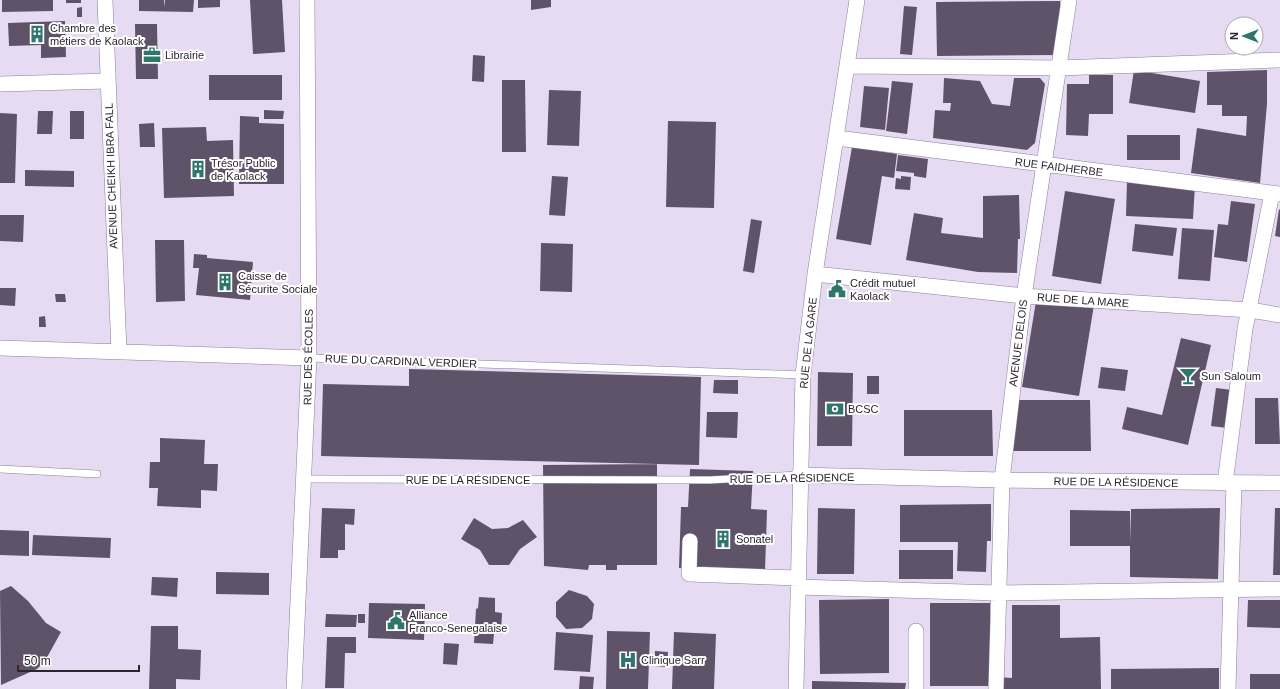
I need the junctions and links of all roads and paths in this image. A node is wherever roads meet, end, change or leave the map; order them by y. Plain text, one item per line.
1 (105, 0) edge
2 (307, 0) edge
3 (857, 0) edge
4 (1069, 0) edge
5 (1280, 60) edge
6 (848, 66) junction
7 (1059, 68) junction
8 (107, 81) junction
9 (0, 84) edge
10 (837, 138) junction
11 (1043, 165) junction
12 (1276, 194) edge
13 (815, 274) junction
14 (1024, 296) junction
15 (1250, 310) junction
16 (1280, 315) edge
17 (0, 348) edge
18 (119, 352) junction
19 (309, 358) junction
20 (803, 375) junction
21 (0, 469) edge
22 (97, 474) dead end
23 (799, 475) junction
24 (304, 479) junction
25 (1002, 480) junction
26 (1280, 483) edge
27 (1230, 484) junction
28 (690, 541) dead end
29 (798, 582) junction
30 (1230, 589) junction
31 (1280, 589) edge
32 (998, 593) junction
33 (916, 631) dead end
34 (294, 689) edge
35 (796, 689) edge
36 (916, 689) edge
37 (996, 689) edge
38 (1228, 689) edge

1 - 8 street, AVENUE CHEIKH IBRA FALL
2 - 19 street, RUE DES ÉCOLES
3 - 6 street, RUE DE LA GARE
4 - 7 street, AVENUE DELOIS
5 - 7 street
6 - 7 street
6 - 10 street, RUE DE LA GARE
7 - 11 street, AVENUE DELOIS
8 - 9 street
8 - 18 street, AVENUE CHEIKH IBRA FALL
10 - 11 street, RUE FAIDHERBE
10 - 13 street, RUE DE LA GARE
11 - 12 street, RUE FAIDHERBE
11 - 14 street, AVENUE DELOIS
12 - 15 street
13 - 14 street, RUE DE LA MARE
13 - 20 street, RUE DE LA GARE
14 - 15 street, RUE DE LA MARE
14 - 25 street, AVENUE DELOIS
15 - 16 street, RUE DE LA MARE
15 - 27 street
17 - 18 street, RUE DU CARDINAL VERDIER
18 - 19 street, RUE DU CARDINAL VERDIER
19 - 20 lane, RUE DU CARDINAL VERDIER
19 - 24 street, RUE DES ÉCOLES
20 - 23 street, RUE DE LA GARE
21 - 22 lane
23 - 24 lane, RUE DE LA RÉSIDENCE
23 - 25 street, RUE DE LA RÉSIDENCE
23 - 29 street, RUE DE LA GARE
24 - 34 street, RUE DES ÉCOLES
25 - 27 street, RUE DE LA RÉSIDENCE
25 - 32 street, AVENUE DELOIS
26 - 27 street, RUE DE LA RÉSIDENCE
27 - 30 street
28 - 29 street
29 - 32 street
29 - 35 street, RUE DE LA GARE
30 - 31 street
30 - 32 street
30 - 38 street
32 - 37 street, AVENUE DELOIS
33 - 36 street

